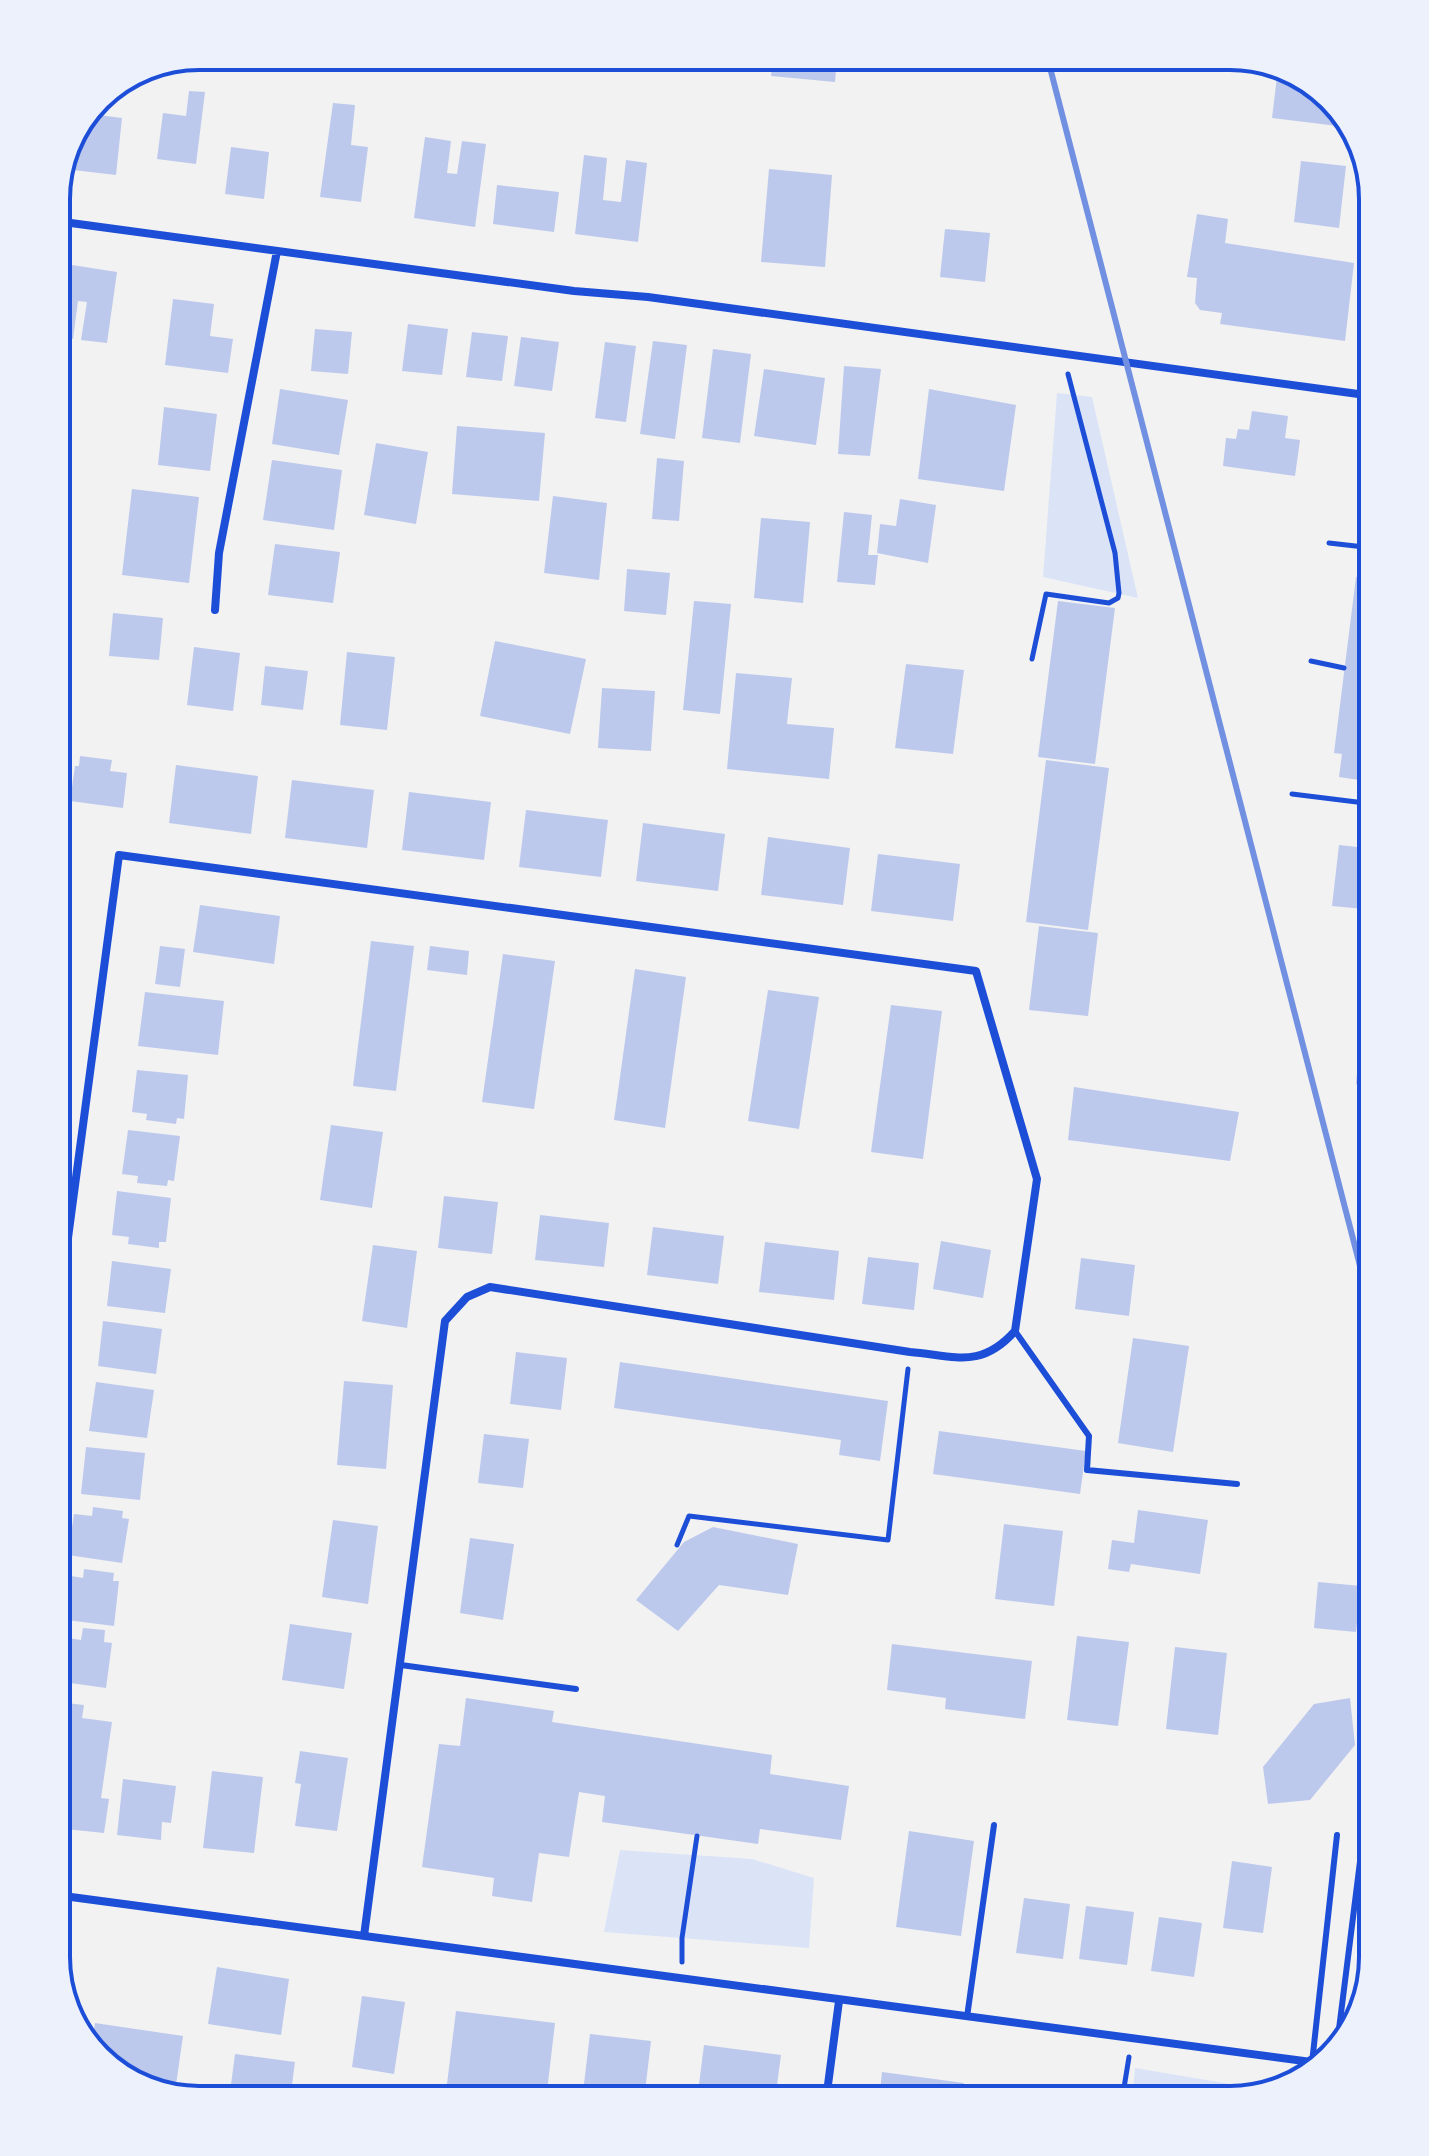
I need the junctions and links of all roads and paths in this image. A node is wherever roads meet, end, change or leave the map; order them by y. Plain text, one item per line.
1 (70, 223) edge
2 (277, 251) junction
3 (1063, 352) junction
4 (1359, 394) edge
5 (1329, 543) dead end
6 (1359, 546) edge
7 (215, 610) dead end
8 (1032, 659) dead end
9 (1311, 661) dead end
10 (1344, 668) dead end
11 (1292, 794) dead end
12 (1359, 802) edge
13 (70, 1223) edge
14 (1015, 1331) junction
15 (910, 1352) junction
16 (1237, 1484) dead end
17 (677, 1545) dead end
18 (401, 1665) junction
19 (576, 1689) dead end
20 (994, 1825) dead end
21 (1337, 1835) dead end
22 (697, 1836) dead end
23 (1359, 1870) edge
24 (70, 1897) edge
25 (364, 1936) junction
26 (680, 1979) junction
27 (839, 2001) junction
28 (967, 2017) junction
29 (1339, 2026) edge
30 (1132, 2039) junction
31 (1317, 2052) edge
32 (1305, 2062) edge
33 (828, 2086) edge
34 (1124, 2086) edge

1 - 2 street
2 - 3 street
2 - 7 street
3 - 4 street
3 - 8 path
5 - 6 path
9 - 10 path
11 - 12 path
13 - 14 street
14 - 15 street
14 - 16 lane
15 - 17 path
15 - 18 street
18 - 19 lane
18 - 25 street
20 - 28 lane
21 - 31 lane
22 - 26 path
23 - 29 lane
24 - 25 street
25 - 26 street
26 - 27 street
27 - 28 street
27 - 33 street
28 - 30 street
30 - 32 street
30 - 34 path

